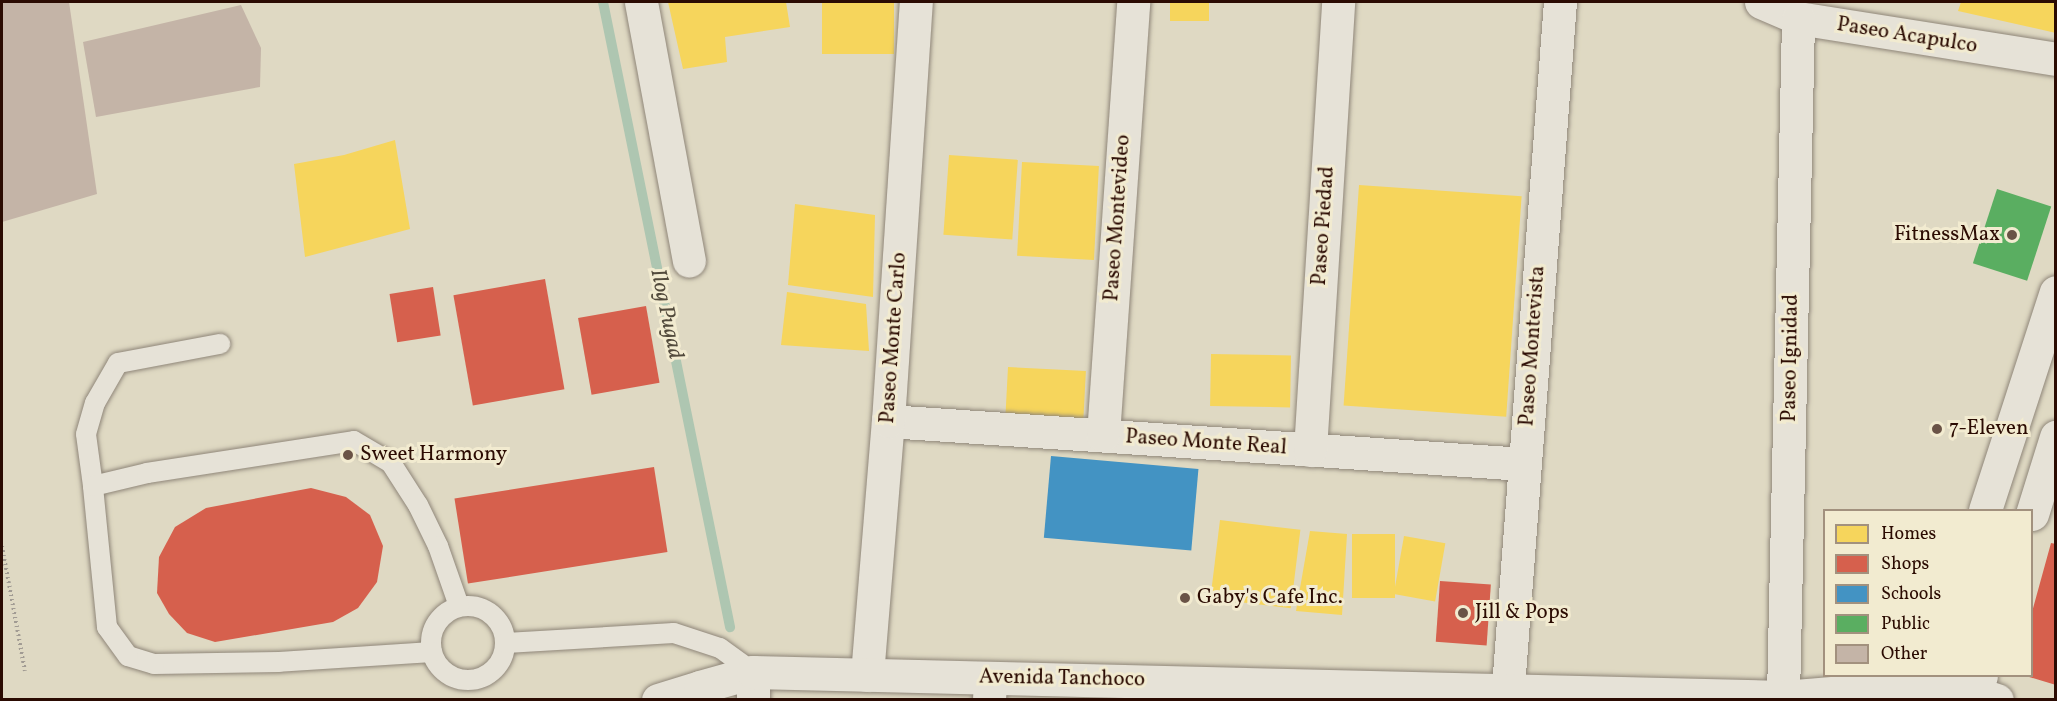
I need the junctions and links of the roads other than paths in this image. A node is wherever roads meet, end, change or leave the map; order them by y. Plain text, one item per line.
1 (641, 2) edge
2 (916, 2) edge
3 (1133, 2) edge
4 (1338, 2) edge
5 (1560, 2) edge
6 (1761, 2) edge
7 (1798, 18) junction
8 (2055, 59) edge
9 (689, 261) dead end
10 (2055, 292) edge
11 (220, 344) dead end
12 (888, 421) junction
13 (1102, 435) junction
14 (2055, 437) edge
15 (1310, 450) junction
16 (1523, 465) junction
17 (93, 486) junction
18 (1985, 509) edge
19 (2033, 509) edge
20 (459, 606) junction
21 (506, 643) junction
22 (432, 652) junction
23 (867, 675) junction
24 (1930, 680) edge
25 (753, 686) edge
26 (990, 688) edge
27 (1984, 689) edge
28 (1507, 695) edge
29 (1879, 695) edge
30 (1783, 698) junction
31 (658, 699) edge

1 - 9 street
2 - 12 street, Paseo Monte Carlo
3 - 13 street, Paseo Montevideo
4 - 15 street, Paseo Piedad
5 - 16 street, Paseo Montevista
6 - 7 street, Paseo Acapulco
7 - 8 street, Paseo Acapulco
7 - 30 street, Paseo Ignidad
10 - 18 street
11 - 17 lane
12 - 13 street, Paseo Monte Real
12 - 23 street, Paseo Monte Carlo
13 - 15 street, Paseo Monte Real
14 - 19 street
15 - 16 street, Paseo Monte Real
16 - 28 street, Paseo Montevista
17 - 20 lane
17 - 22 lane
20 - 21 lane
20 - 22 lane
21 - 22 lane
21 - 25 lane
23 - 25 street, Avenida Tanchoco
23 - 26 street, Avenida Tanchoco
24 - 27 street, Avenida Tanchoco
24 - 29 street, Avenida Tanchoco
25 - 31 street, Avenida Tanchoco
26 - 28 street, Avenida Tanchoco
28 - 30 street, Avenida Tanchoco
29 - 30 street, Avenida Tanchoco

